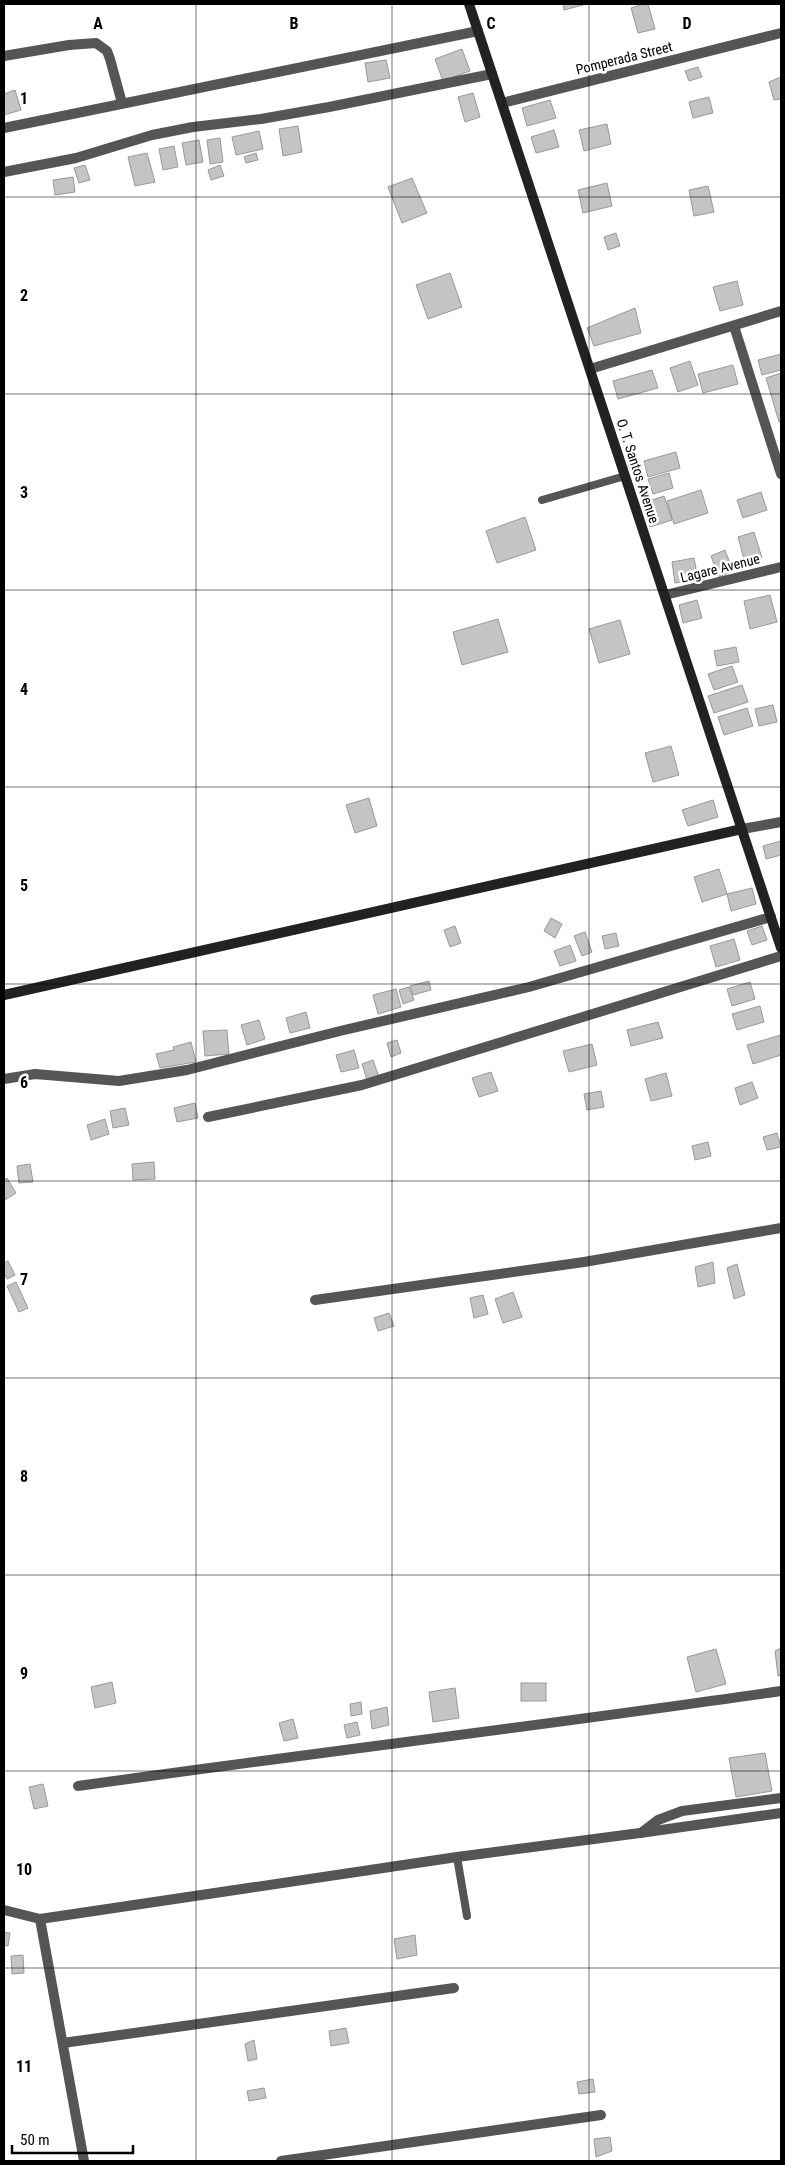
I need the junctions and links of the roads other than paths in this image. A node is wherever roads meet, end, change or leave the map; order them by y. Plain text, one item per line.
1 (469, 4) edge
2 (478, 31) junction
3 (781, 33) edge
4 (4, 56) edge
5 (492, 74) junction
6 (122, 103) junction
7 (502, 103) junction
8 (4, 128) edge
9 (4, 172) edge
10 (781, 311) edge
11 (734, 326) junction
12 (590, 369) junction
13 (781, 474) edge
14 (625, 476) junction
15 (542, 500) dead end
16 (781, 567) edge
17 (665, 595) junction
18 (781, 822) edge
19 (742, 829) junction
20 (771, 917) junction
21 (781, 948) edge
22 (781, 956) edge
23 (4, 996) edge
24 (4, 1079) edge
25 (208, 1117) dead end
26 (781, 1228) edge
27 (315, 1300) dead end
28 (781, 1691) edge
29 (78, 1786) dead end
30 (781, 1798) edge
31 (781, 1813) edge
32 (640, 1833) junction
33 (457, 1857) junction
34 (4, 1910) edge
35 (467, 1916) dead end
36 (40, 1919) junction
37 (454, 1988) dead end
38 (63, 2043) junction
39 (601, 2115) dead end
40 (84, 2161) edge
41 (281, 2161) edge

1 - 2 street, O. T. Santos Avenue
2 - 5 street, O. T. Santos Avenue
2 - 6 street
3 - 7 street, Pomperada Street
4 - 6 street
5 - 7 street, O. T. Santos Avenue
5 - 9 street
6 - 8 street
7 - 12 street, O. T. Santos Avenue
10 - 11 street
11 - 12 street
11 - 13 street
12 - 14 street, O. T. Santos Avenue
14 - 15 lane
14 - 17 street, O. T. Santos Avenue
16 - 17 street, Lagare Avenue
17 - 19 street, O. T. Santos Avenue
18 - 19 street
19 - 20 street, O. T. Santos Avenue
19 - 23 street
20 - 21 street, O. T. Santos Avenue
20 - 24 street
22 - 25 street
26 - 27 street
28 - 29 street
30 - 32 street
31 - 32 street
32 - 33 street
33 - 35 lane
33 - 36 street
34 - 36 street
36 - 38 street
37 - 38 street
38 - 40 street
39 - 41 street

